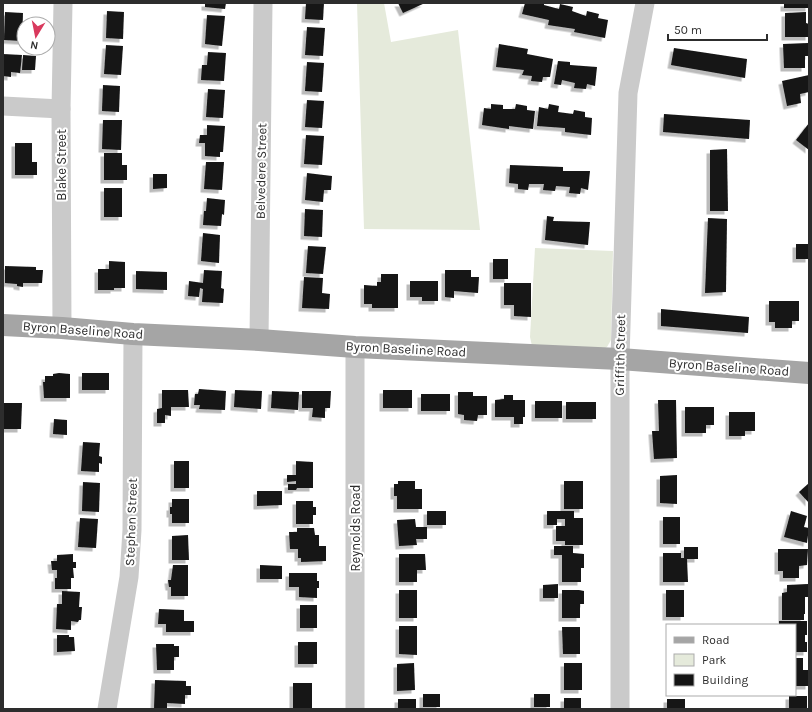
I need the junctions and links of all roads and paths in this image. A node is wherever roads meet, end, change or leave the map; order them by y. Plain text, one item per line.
1 (63, 3) edge
2 (263, 3) edge
3 (645, 3) edge
4 (3, 106) edge
5 (61, 109) junction
6 (3, 325) edge
7 (62, 328) junction
8 (133, 334) junction
9 (259, 340) junction
10 (355, 347) junction
11 (620, 359) junction
12 (809, 373) edge
13 (107, 709) edge
14 (355, 709) edge
15 (620, 709) edge

1 - 5 street, Blake Street
2 - 9 street, Belvedere Street
3 - 11 street, Griffith Street
4 - 5 street
5 - 7 street, Blake Street
6 - 7 main road, Byron Baseline Road
7 - 8 main road, Byron Baseline Road
8 - 9 main road, Byron Baseline Road
8 - 13 street, Stephen Street
9 - 10 main road, Byron Baseline Road
10 - 11 main road, Byron Baseline Road
10 - 14 street, Reynolds Road
11 - 12 main road, Byron Baseline Road
11 - 15 street, Griffith Street

